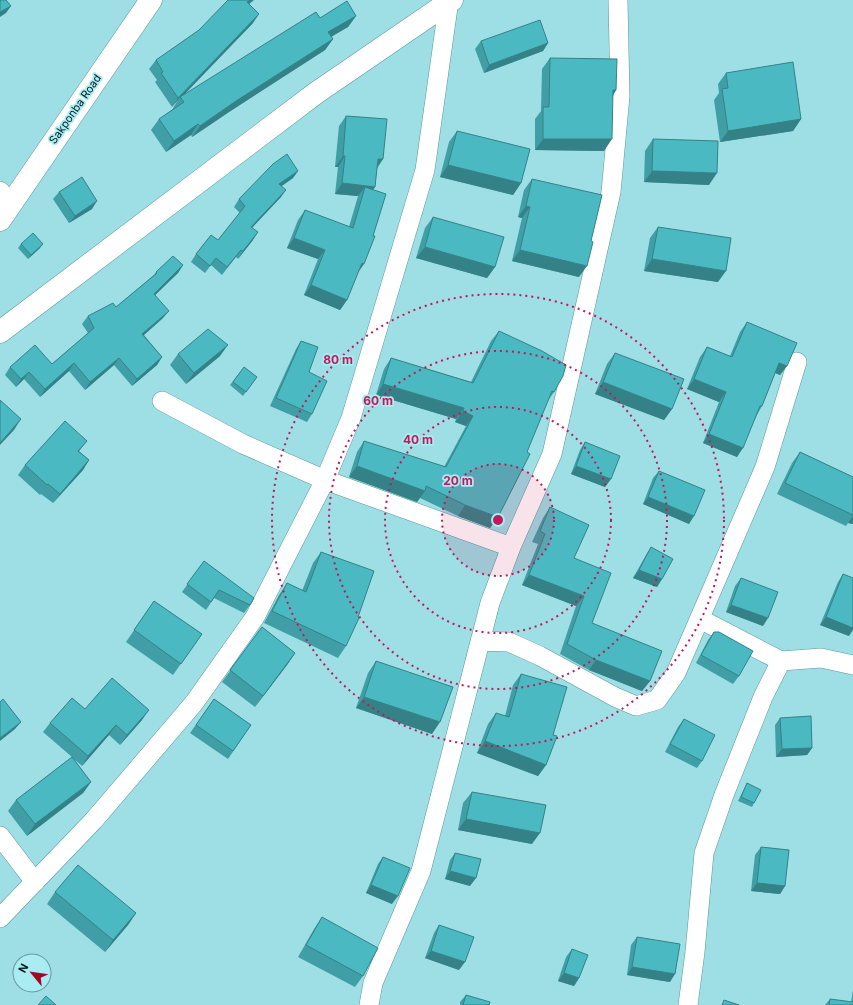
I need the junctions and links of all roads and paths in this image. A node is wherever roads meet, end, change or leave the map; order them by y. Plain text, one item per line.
1 (151, 0) edge
2 (450, 0) edge
3 (618, 0) edge
4 (3, 205) edge
5 (0, 332) edge
6 (797, 362) dead end
7 (162, 401) dead end
8 (324, 480) junction
9 (511, 547) junction
10 (700, 619) junction
11 (480, 641) junction
12 (781, 661) junction
13 (853, 665) edge
14 (0, 836) edge
15 (35, 882) junction
16 (0, 918) edge
17 (369, 1005) edge
18 (688, 1005) edge

1 - 4 main road, Sakponba Road
2 - 5 main road
2 - 8 street
3 - 9 street
6 - 10 street
7 - 8 street
8 - 9 street
8 - 15 street
9 - 11 street
10 - 11 street
10 - 12 street
11 - 17 street
12 - 13 street
12 - 18 street
14 - 15 street
15 - 16 street

